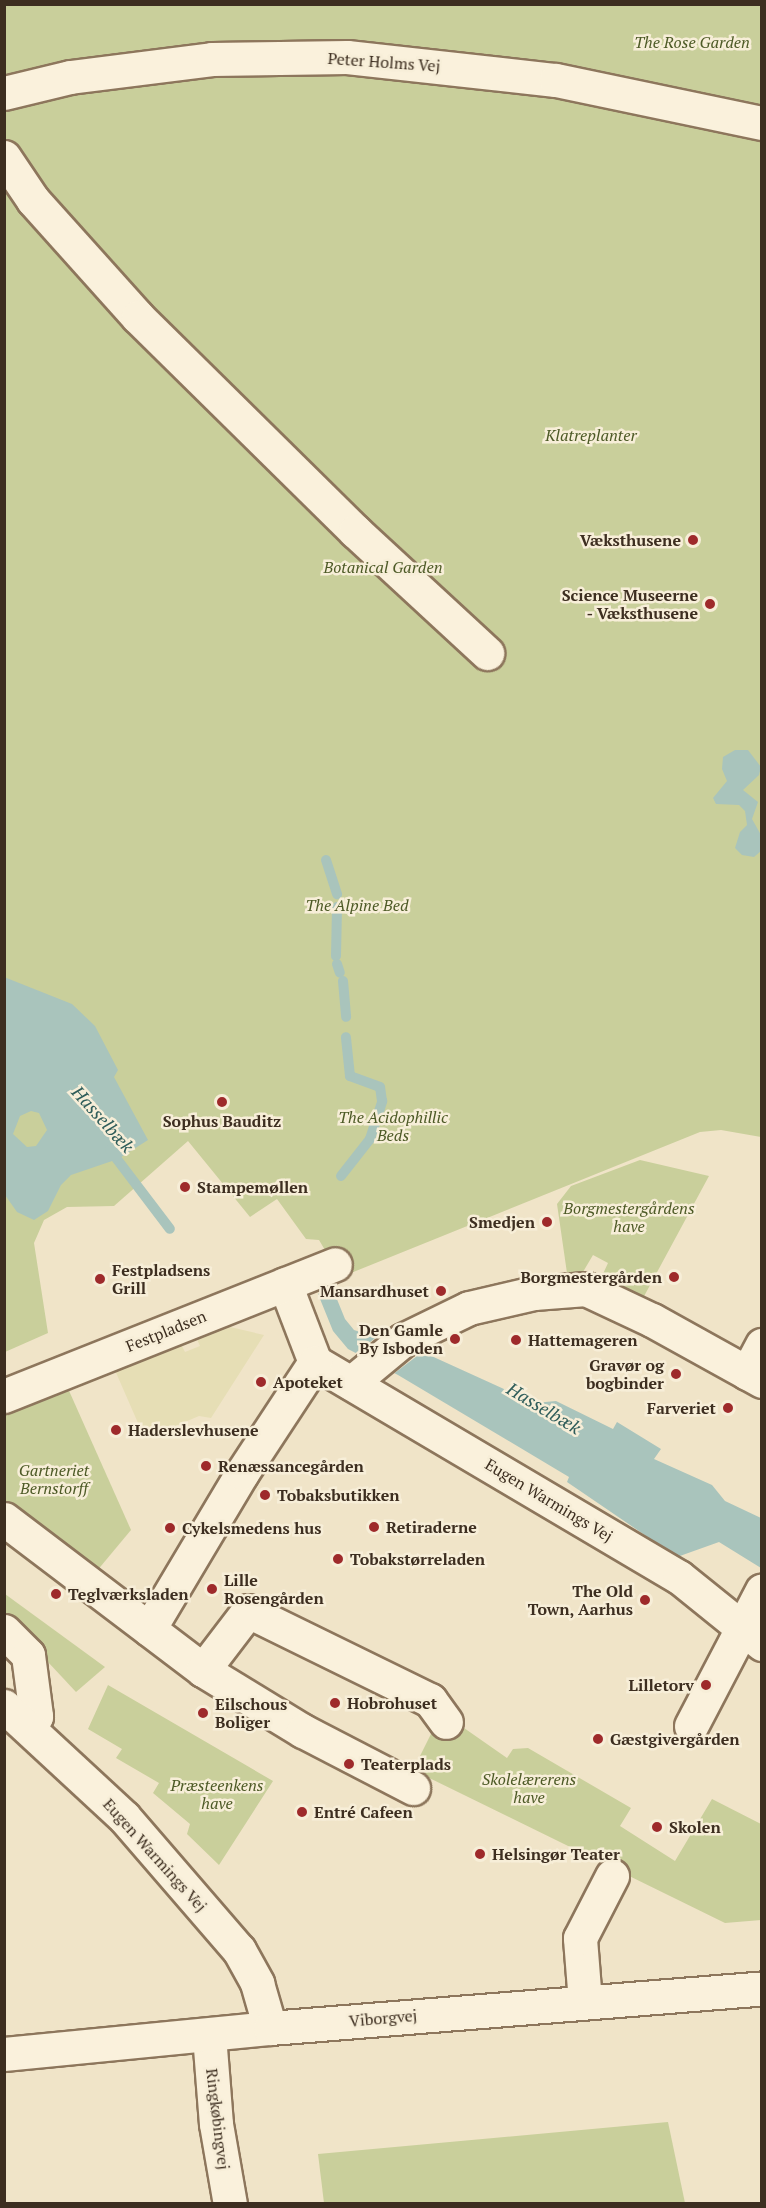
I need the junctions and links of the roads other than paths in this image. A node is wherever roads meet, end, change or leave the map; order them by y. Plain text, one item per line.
1 (4, 93) edge
2 (762, 123) edge
3 (4, 157) edge
4 (487, 653) dead end
5 (334, 1264) dead end
6 (285, 1284) junction
7 (315, 1362) junction
8 (757, 1367) edge
9 (362, 1374) junction
10 (4, 1396) edge
11 (4, 1520) edge
12 (762, 1590) edge
13 (149, 1629) junction
14 (4, 1631) edge
15 (750, 1636) edge
16 (203, 1670) junction
17 (16, 1716) edge
18 (446, 1722) dead end
19 (691, 1726) dead end
20 (413, 1788) dead end
21 (612, 1876) dead end
22 (761, 1998) edge
23 (585, 2002) junction
24 (270, 2028) junction
25 (208, 2035) junction
26 (4, 2054) edge
27 (230, 2204) edge

1 - 2 street, Peter Holms Vej
3 - 4 street
5 - 6 street, Festpladsen
6 - 7 street
6 - 10 street, Festpladsen
7 - 9 street, Eugen Warmings Vej
7 - 13 street
8 - 9 street
9 - 15 street, Eugen Warmings Vej
11 - 13 street
12 - 15 street
13 - 16 street
14 - 17 street
15 - 19 street
16 - 18 street
16 - 20 street
17 - 24 street, Eugen Warmings Vej
21 - 23 street
22 - 23 street, Viborgvej
23 - 24 street, Viborgvej
24 - 25 street, Viborgvej
25 - 26 street, Viborgvej
25 - 27 street, Ringkøbingvej

